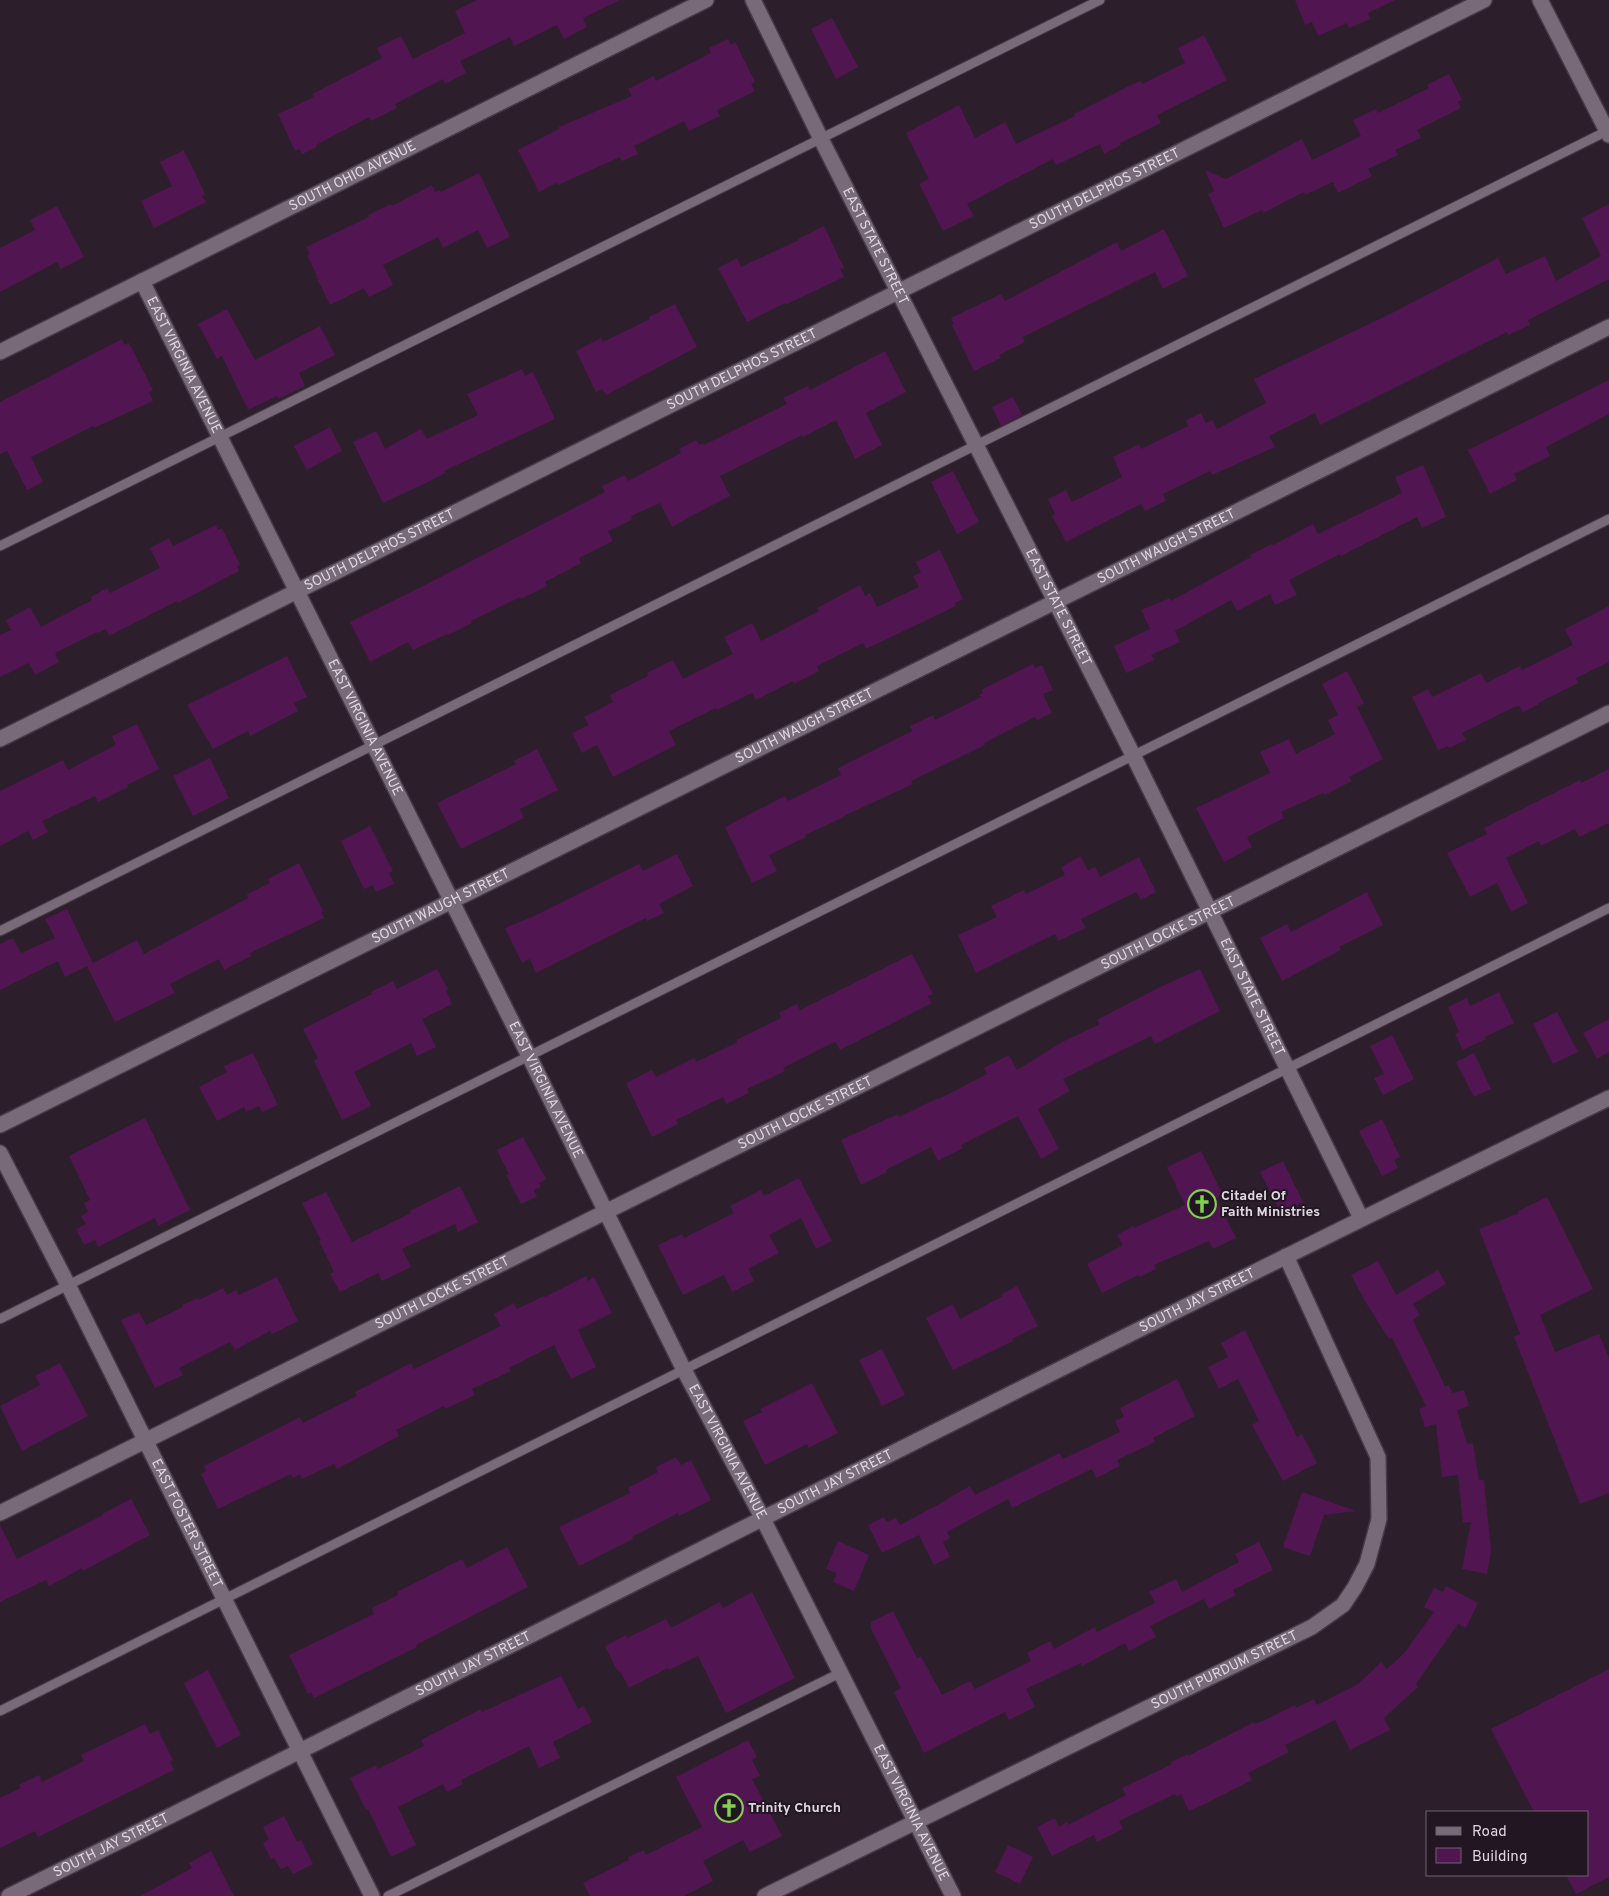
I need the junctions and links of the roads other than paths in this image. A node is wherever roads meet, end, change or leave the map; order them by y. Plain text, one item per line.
1 (706, 0) edge
2 (752, 0) edge
3 (1100, 0) edge
4 (1484, 0) edge
5 (1540, 0) edge
6 (1608, 133) edge
7 (820, 139) junction
8 (142, 281) junction
9 (898, 292) junction
10 (1609, 327) edge
11 (0, 352) edge
12 (220, 437) junction
13 (977, 445) junction
14 (1609, 519) edge
15 (0, 546) edge
16 (298, 591) junction
17 (1056, 602) junction
18 (1609, 713) edge
19 (0, 738) edge
20 (373, 745) junction
21 (1133, 755) junction
22 (452, 901) junction
23 (1609, 908) edge
24 (1211, 913) junction
25 (0, 931) edge
26 (529, 1056) junction
27 (1287, 1069) junction
28 (1609, 1098) edge
29 (0, 1125) edge
30 (0, 1153) edge
31 (605, 1211) junction
32 (1361, 1218) junction
33 (1286, 1256) junction
34 (68, 1286) junction
35 (0, 1320) edge
36 (684, 1370) junction
37 (144, 1441) junction
38 (0, 1513) edge
39 (763, 1519) junction
40 (223, 1599) junction
41 (840, 1672) junction
42 (0, 1710) edge
43 (300, 1752) junction
44 (917, 1821) junction
45 (9, 1896) edge
46 (372, 1896) edge
47 (388, 1896) edge
48 (765, 1896) edge
49 (953, 1896) edge

1 - 8 street, SOUTH OHIO AVENUE
2 - 7 street, EAST STATE STREET
3 - 7 lane
4 - 9 street, SOUTH DELPHOS STREET
5 - 6 street
6 - 13 lane
7 - 9 street, EAST STATE STREET
7 - 12 lane
8 - 11 street, SOUTH OHIO AVENUE
8 - 12 street, EAST VIRGINIA AVENUE
9 - 13 street, EAST STATE STREET
9 - 16 street, SOUTH DELPHOS STREET
10 - 17 street, SOUTH WAUGH STREET
12 - 15 lane
12 - 16 street, EAST VIRGINIA AVENUE
13 - 17 street, EAST STATE STREET
13 - 20 lane
14 - 21 lane
16 - 19 street, SOUTH DELPHOS STREET
16 - 20 street, EAST VIRGINIA AVENUE
17 - 21 street, EAST STATE STREET
17 - 22 street, SOUTH WAUGH STREET
18 - 24 street, SOUTH LOCKE STREET
20 - 22 street, EAST VIRGINIA AVENUE
20 - 25 lane
21 - 24 street, EAST STATE STREET
21 - 26 lane
22 - 26 street, EAST VIRGINIA AVENUE
22 - 29 street, SOUTH WAUGH STREET
23 - 27 lane
24 - 27 street, EAST STATE STREET
24 - 31 street, SOUTH LOCKE STREET
26 - 31 street, EAST VIRGINIA AVENUE
26 - 34 lane
27 - 32 street, EAST STATE STREET
27 - 36 lane
28 - 32 street, SOUTH JAY STREET
30 - 34 street, EAST FOSTER STREET
31 - 36 street, EAST VIRGINIA AVENUE
31 - 37 street, SOUTH LOCKE STREET
32 - 33 street, SOUTH JAY STREET
33 - 39 street, SOUTH JAY STREET
33 - 44 street, SOUTH PURDUM STREET
34 - 35 lane
34 - 37 street, EAST FOSTER STREET
36 - 39 street, EAST VIRGINIA AVENUE
36 - 40 lane
37 - 38 street, SOUTH LOCKE STREET
37 - 40 street, EAST FOSTER STREET
39 - 41 street, EAST VIRGINIA AVENUE
39 - 43 street, SOUTH JAY STREET
40 - 42 lane
40 - 43 street, EAST FOSTER STREET
41 - 44 street, EAST VIRGINIA AVENUE
41 - 47 lane
43 - 45 street, SOUTH JAY STREET
43 - 46 street, EAST FOSTER STREET
44 - 48 street, SOUTH PURDUM STREET
44 - 49 street, EAST VIRGINIA AVENUE

